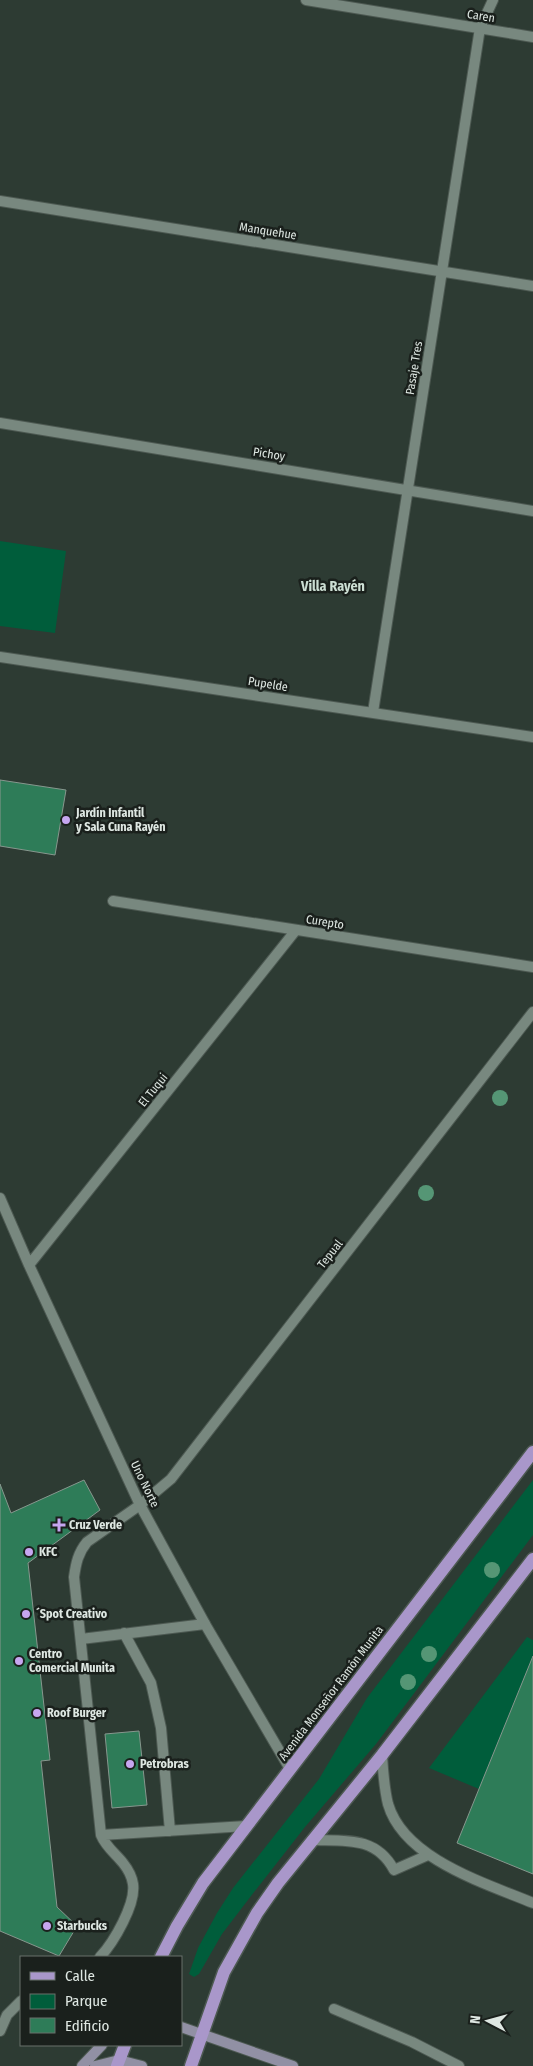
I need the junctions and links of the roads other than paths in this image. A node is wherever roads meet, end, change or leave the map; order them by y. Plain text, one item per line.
1 (306, 0) edge
2 (493, 0) edge
3 (480, 28) junction
4 (533, 37) edge
5 (0, 201) edge
6 (442, 271) junction
7 (533, 286) edge
8 (0, 423) edge
9 (408, 490) junction
10 (533, 511) edge
11 (0, 657) edge
12 (373, 712) junction
13 (533, 737) edge
14 (113, 901) dead end
15 (296, 930) junction
16 (533, 967) edge
17 (533, 1012) edge
18 (0, 1198) edge
19 (29, 1265) junction
20 (533, 1452) edge
21 (140, 1505) junction
22 (533, 1559) edge
23 (205, 1624) junction
24 (124, 1634) junction
25 (81, 1639) junction
26 (382, 1754) junction
27 (290, 1769) junction
28 (246, 1826) junction
29 (170, 1831) junction
30 (101, 1835) junction
31 (312, 1840) junction
32 (428, 1855) junction
33 (533, 1902) edge
34 (101, 1956) edge
35 (162, 1956) edge
36 (20, 2002) edge
37 (334, 2009) dead end
38 (182, 2027) edge
39 (0, 2030) edge
40 (201, 2034) junction
41 (101, 2046) edge
42 (124, 2046) edge
43 (118, 2063) edge
44 (82, 2066) edge
45 (95, 2066) edge
46 (142, 2066) edge
47 (191, 2066) edge
48 (293, 2066) edge
49 (459, 2066) edge

1 - 3 street, Caren
2 - 3 street, Pasaje Tres
3 - 4 street, Caren
3 - 6 street, Pasaje Tres
5 - 6 street, Manquehue
6 - 7 street, Manquehue
6 - 9 street, Pasaje Tres
8 - 9 street, Pichoy
9 - 10 street, Pichoy
9 - 12 street, Pasaje Tres
11 - 12 street, Pupelde
12 - 13 street, Pupelde
14 - 15 street, Curepto
15 - 16 street, Curepto
15 - 19 street, El Tuqui
17 - 21 street, Tepual
18 - 19 street, Uno Norte
19 - 21 street, Uno Norte
20 - 27 main road, Avenida Monseñor Ramón Munita
21 - 23 street, Uno Norte
21 - 25 street, Tepual
22 - 26 main road
23 - 24 street
23 - 27 street, Uno Norte
24 - 25 street
24 - 29 street
25 - 30 street, Tepual
26 - 31 main road
26 - 32 street
27 - 28 main road, Avenida Monseñor Ramón Munita
28 - 29 street
28 - 35 main road, Avenida Monseñor Ramón Munita
29 - 30 street
30 - 34 street
31 - 32 street
31 - 40 main road
32 - 33 street
36 - 39 street
37 - 49 street
38 - 40 main road
40 - 47 main road
40 - 48 main road
41 - 44 main road
42 - 43 main road
43 - 45 main road
43 - 46 main road

